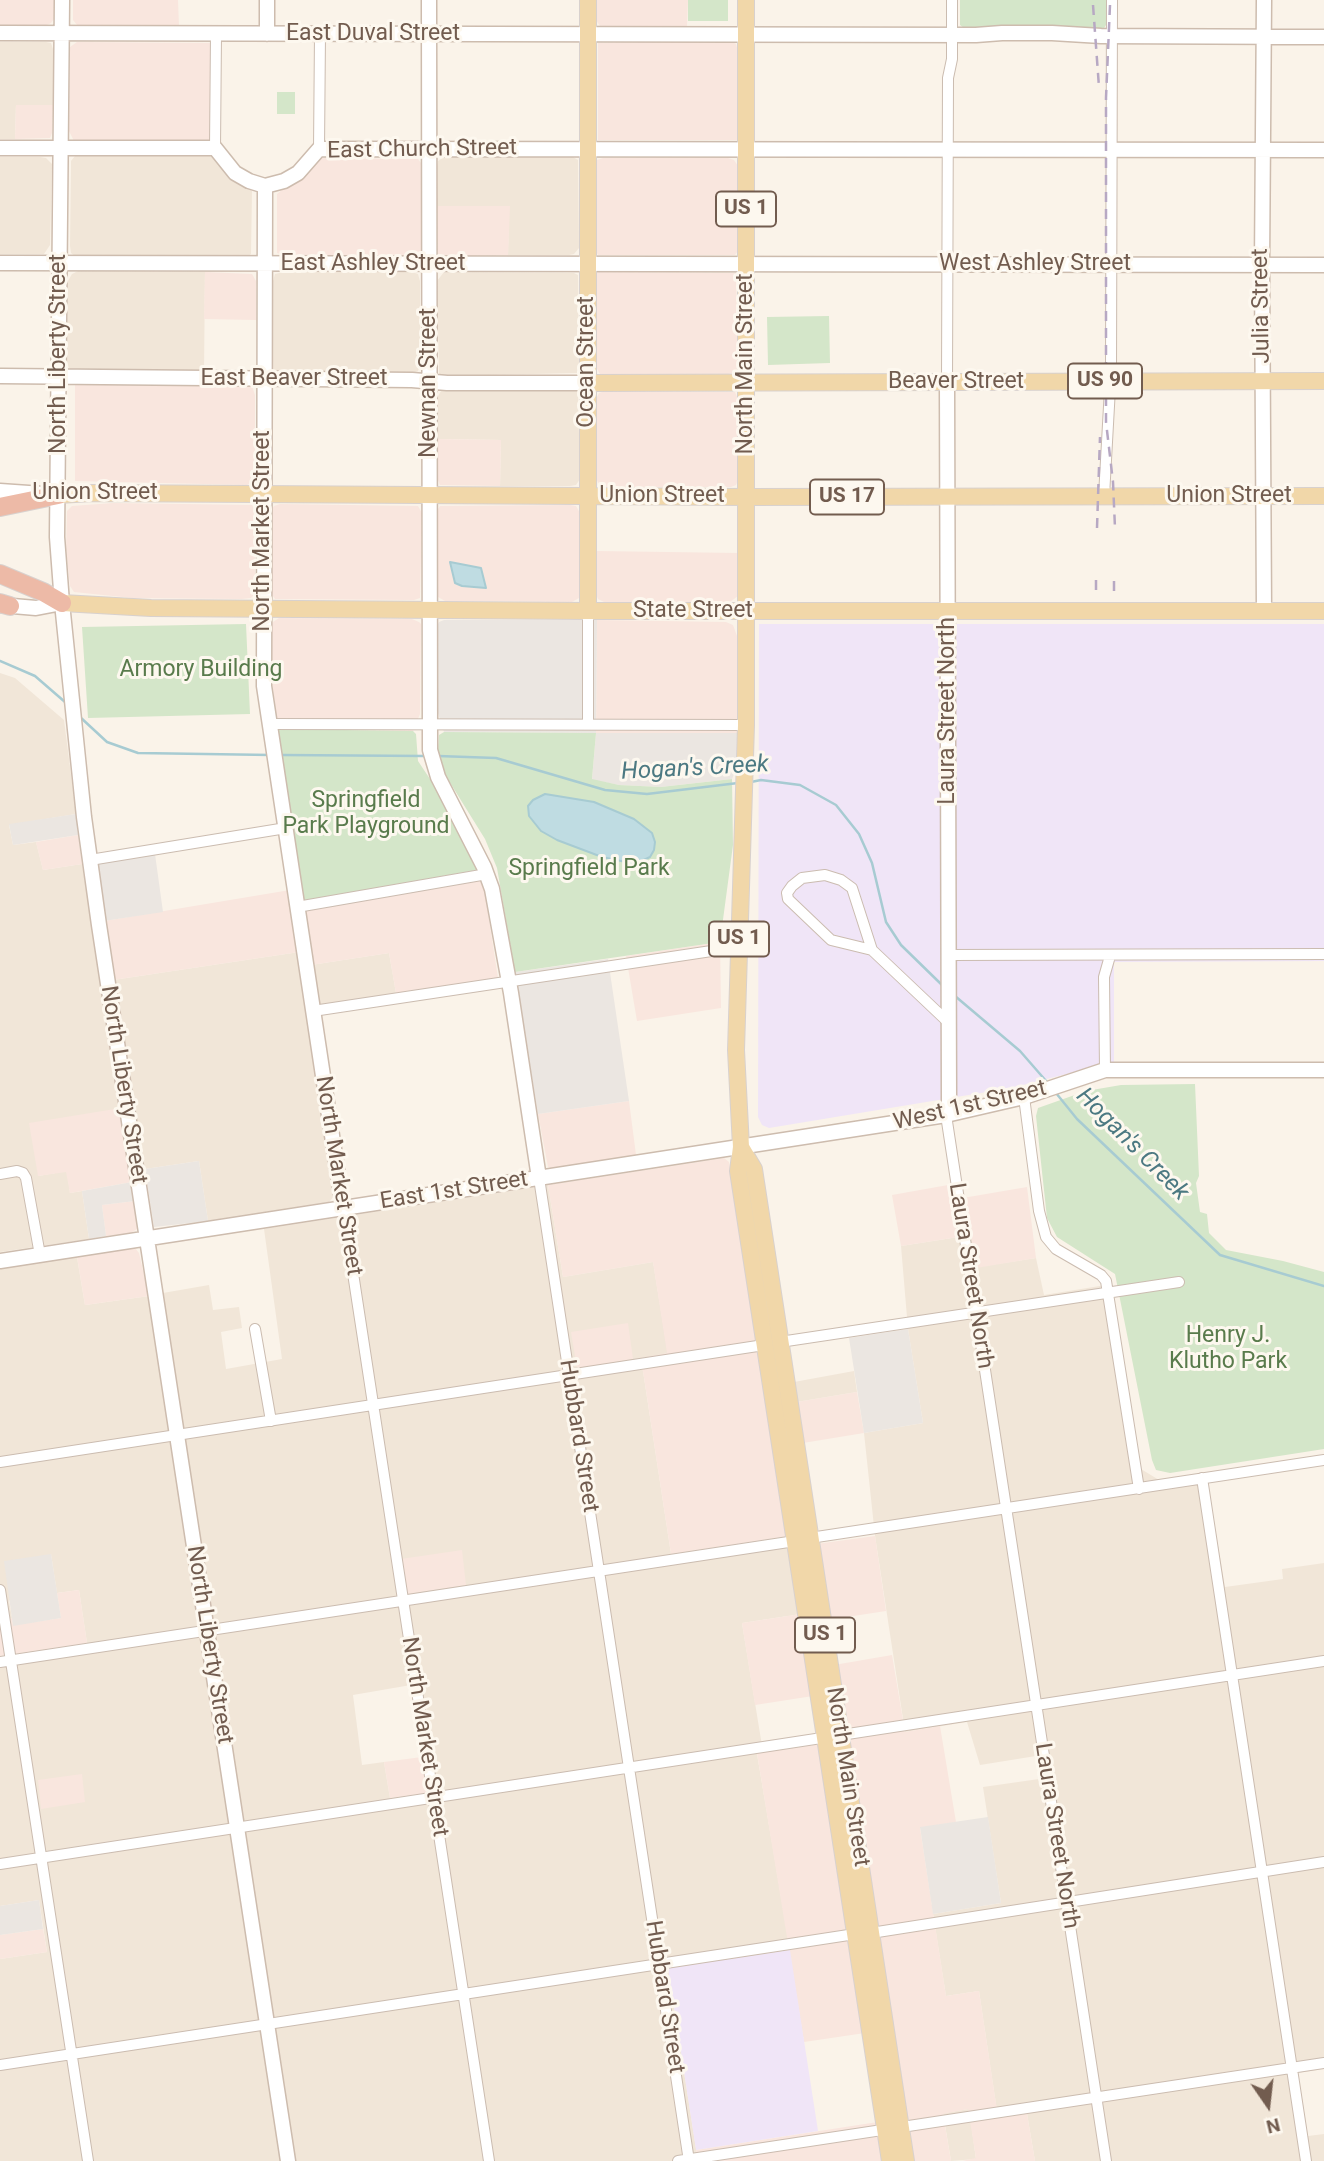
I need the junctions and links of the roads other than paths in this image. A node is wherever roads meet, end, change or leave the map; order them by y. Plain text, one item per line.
1 (62, 0) edge
2 (267, 0) edge
3 (429, 0) edge
4 (588, 0) edge
5 (746, 0) edge
6 (952, 0) edge
7 (1112, 0) edge
8 (1264, 0) edge
9 (0, 33) edge
10 (62, 34) junction
11 (216, 34) junction
12 (267, 34) junction
13 (320, 34) junction
14 (429, 34) junction
15 (588, 35) junction
16 (747, 35) junction
17 (952, 36) junction
18 (1112, 36) junction
19 (1264, 37) junction
20 (1324, 37) edge
21 (0, 148) edge
22 (61, 148) junction
23 (215, 148) junction
24 (319, 149) junction
25 (429, 149) junction
26 (587, 149) junction
27 (746, 149) junction
28 (947, 150) junction
29 (1111, 150) junction
30 (1262, 150) junction
31 (1324, 150) edge
32 (265, 186) junction
33 (0, 263) edge
34 (60, 263) junction
35 (265, 264) junction
36 (429, 264) junction
37 (587, 264) junction
38 (746, 264) junction
39 (947, 264) junction
40 (1111, 265) junction
41 (1262, 265) junction
42 (1324, 265) edge
43 (0, 376) edge
44 (60, 377) junction
45 (264, 379) junction
46 (1110, 381) junction
47 (1263, 381) junction
48 (1324, 381) edge
49 (429, 382) junction
50 (947, 382) junction
51 (587, 383) junction
52 (746, 383) junction
53 (0, 491) edge
54 (263, 494) junction
55 (58, 495) junction
56 (429, 495) junction
57 (587, 496) junction
58 (1104, 496) junction
59 (1263, 496) junction
60 (1324, 496) edge
61 (746, 497) junction
62 (948, 497) junction
63 (0, 507) edge
64 (0, 574) edge
65 (62, 603) junction
66 (3, 605) edge
67 (264, 609) junction
68 (429, 610) junction
69 (589, 611) junction
70 (1264, 611) junction
71 (1324, 611) edge
72 (746, 612) junction
73 (947, 612) junction
74 (269, 724) junction
75 (429, 724) junction
76 (589, 724) junction
77 (746, 726) junction
78 (286, 828) junction
79 (90, 860) junction
80 (488, 873) junction
81 (297, 907) junction
82 (738, 947) junction
83 (872, 950) junction
84 (1324, 954) edge
85 (948, 956) junction
86 (1110, 956) junction
87 (507, 981) junction
88 (313, 1012) junction
89 (948, 1022) junction
90 (1105, 1070) junction
91 (1324, 1070) edge
92 (1024, 1097) junction
93 (946, 1115) junction
94 (741, 1147) junction
95 (0, 1174) edge
96 (539, 1178) junction
97 (343, 1208) junction
98 (147, 1238) junction
99 (40, 1255) junction
100 (0, 1261) edge
101 (1179, 1282) dead end
102 (1109, 1292) junction
103 (975, 1313) junction
104 (255, 1329) dead end
105 (772, 1343) junction
106 (569, 1374) junction
107 (373, 1405) junction
108 (271, 1421) junction
109 (177, 1435) junction
110 (1324, 1460) edge
111 (0, 1462) edge
112 (1202, 1478) junction
113 (1139, 1489) junction
114 (1006, 1509) junction
115 (802, 1539) junction
116 (599, 1571) junction
117 (0, 1590) edge
118 (403, 1600) junction
119 (206, 1632) junction
120 (1324, 1661) edge
121 (5, 1662) edge
122 (1232, 1675) junction
123 (1036, 1705) junction
124 (833, 1736) junction
125 (629, 1767) junction
126 (433, 1798) junction
127 (237, 1827) junction
128 (41, 1857) junction
129 (1324, 1862) edge
130 (0, 1864) edge
131 (1262, 1872) junction
132 (1066, 1902) junction
133 (863, 1933) junction
134 (659, 1964) junction
135 (463, 1994) junction
136 (267, 2024) junction
137 (71, 2054) junction
138 (1324, 2063) edge
139 (0, 2064) edge
140 (1292, 2068) junction
141 (1097, 2098) junction
142 (893, 2129) junction
143 (686, 2160) edge
144 (88, 2161) edge
145 (288, 2161) edge
146 (489, 2161) edge
147 (890, 2161) edge
148 (906, 2161) edge
149 (1106, 2161) edge
150 (1306, 2161) edge

1 - 10 street, North Liberty Street
2 - 12 street
3 - 14 street, Newnan Street
4 - 15 main road, Ocean Street
5 - 16 main road, North Main Street / US 1
6 - 17 street
7 - 18 street
8 - 19 street, Julia Street
9 - 10 street, East Duval Street
10 - 11 street, East Duval Street
10 - 22 street, North Liberty Street
11 - 12 street, East Duval Street
11 - 23 street
12 - 13 street, East Duval Street
13 - 14 street, East Duval Street
13 - 24 street
14 - 15 street, East Duval Street
14 - 25 street, Newnan Street
15 - 16 street, East Duval Street
15 - 26 main road, Ocean Street
16 - 17 street, East Duval Street
16 - 27 main road, North Main Street / US 1
17 - 18 street, East Duval Street
17 - 28 street
18 - 19 street, East Duval Street
18 - 29 street
19 - 20 street, East Duval Street
19 - 30 street, Julia Street
21 - 22 street
22 - 23 street
22 - 34 street, North Liberty Street
23 - 32 street
24 - 25 street, East Church Street
24 - 32 street, East Church Street
25 - 26 street, East Church Street
25 - 36 street, Newnan Street
26 - 27 street, East Church Street
26 - 37 main road, Ocean Street
27 - 28 street, East Church Street
27 - 38 main road, North Main Street / US 1
28 - 29 street, East Church Street
28 - 39 street
29 - 30 street, East Church Street
29 - 40 street
30 - 31 street, East Church Street
30 - 41 street, Julia Street
32 - 35 street, North Market Street
33 - 34 street, East Ashley Street
34 - 35 street, East Ashley Street
34 - 44 street, North Liberty Street
35 - 36 street, East Ashley Street
35 - 45 street, North Market Street
36 - 37 street, East Ashley Street
36 - 49 street, Newnan Street
37 - 38 street, East Ashley Street
37 - 51 main road, Ocean Street
38 - 39 street, West Ashley Street
38 - 52 main road, North Main Street / US 1
39 - 40 street, West Ashley Street
39 - 50 street
40 - 41 street, West Ashley Street
40 - 46 street
41 - 42 street, West Ashley Street
41 - 47 street, Julia Street
43 - 44 street, East Beaver Street
44 - 45 street, East Beaver Street
44 - 55 street, North Liberty Street
45 - 49 street, East Beaver Street
45 - 54 street, North Market Street
46 - 47 main road, Beaver Street / US 90
46 - 50 main road, Beaver Street / US 90
46 - 58 street
47 - 48 main road, Beaver Street / US 90
47 - 59 street, Julia Street
49 - 51 street, East Beaver Street
49 - 56 street, Newnan Street
50 - 52 main road, Beaver Street / US 90
50 - 62 street, Laura Street North
51 - 52 main road, Beaver Street / US 90
51 - 57 main road, Ocean Street
52 - 61 main road, North Main Street / US 1
53 - 55 street, Union Street
54 - 55 main road, Union Street
54 - 56 main road, Union Street
54 - 67 street, North Market Street
55 - 63 highway
55 - 65 street, North Liberty Street
56 - 57 main road, Union Street
56 - 68 street, Newnan Street
57 - 61 main road, Union Street / US 17
57 - 69 main road, Ocean Street
58 - 59 main road, Union Street / US 17
58 - 62 main road, Union Street / US 17
59 - 60 main road, Union Street / US 17
59 - 70 street, Julia Street
61 - 62 main road, Union Street / US 17
61 - 72 main road, North Main Street / US 1
62 - 73 street, Laura Street North
64 - 65 highway
65 - 66 street
65 - 67 main road, State Street
65 - 79 street, North Liberty Street
67 - 68 main road, State Street
67 - 74 street, North Market Street
68 - 69 main road, State Street
68 - 75 street, Newnan Street
69 - 72 main road, State Street
69 - 76 street, Ocean Street
70 - 71 main road, State Street
70 - 73 main road, State Street
72 - 73 main road, State Street
72 - 77 main road, North Main Street / US 1
73 - 85 street, Laura Street North
74 - 75 street
74 - 78 street, North Market Street
75 - 76 street
75 - 80 street, Hubbard Street
76 - 77 street
77 - 82 main road, North Main Street / US 1
78 - 79 street
78 - 81 street, North Market Street
79 - 98 street, North Liberty Street
80 - 81 street
80 - 87 street, Hubbard Street
81 - 88 street, North Market Street
82 - 87 street
82 - 94 main road, North Main Street / US 1
83 - 83 street
83 - 89 street
84 - 86 street
85 - 86 street
85 - 89 street, Laura Street North
86 - 90 street
87 - 88 street
87 - 96 street, Hubbard Street
88 - 97 street, North Market Street
89 - 93 street, Laura Street North
90 - 91 street, West 1st Street
90 - 92 street, West 1st Street
92 - 93 street, West 1st Street
92 - 102 street
93 - 94 street, West 1st Street
93 - 103 street, Laura Street North
94 - 96 street, East 1st Street
94 - 105 main road, North Main Street / US 1
95 - 99 street
96 - 97 street, East 1st Street
96 - 106 street, Hubbard Street
97 - 98 street, East 1st Street
97 - 107 street, North Market Street
98 - 99 street, East 1st Street
98 - 109 street, North Liberty Street
99 - 100 street, East 1st Street
101 - 102 street
102 - 103 street
102 - 113 street
103 - 105 street
103 - 114 street, Laura Street North
104 - 108 street
105 - 106 street
105 - 115 main road, North Main Street / US 1
106 - 107 street
106 - 116 street, Hubbard Street
107 - 108 street
107 - 118 street, North Market Street
108 - 109 street
109 - 111 street
109 - 119 street, North Liberty Street
110 - 112 street
112 - 113 street
112 - 122 street
113 - 114 street
114 - 115 street
114 - 123 street, Laura Street North
115 - 116 street
115 - 124 main road, North Main Street / US 1
116 - 118 street
116 - 125 street, Hubbard Street
117 - 121 street
118 - 119 street
118 - 126 street, North Market Street
119 - 121 street
119 - 127 street, North Liberty Street
120 - 122 street
121 - 128 street
122 - 123 street
122 - 131 street
123 - 124 street
123 - 132 street, Laura Street North
124 - 125 street
124 - 133 main road, North Main Street / US 1
125 - 126 street
125 - 134 street, Hubbard Street
126 - 127 street
126 - 135 street, North Market Street
127 - 128 street
127 - 136 street, North Liberty Street
128 - 130 street
128 - 137 street
129 - 131 street
131 - 132 street
131 - 140 street
132 - 133 street
132 - 141 street, Laura Street North
133 - 134 street
133 - 142 main road, North Main Street / US 1
134 - 135 street
134 - 143 street, Hubbard Street
135 - 136 street
135 - 146 street, North Market Street
136 - 137 street
136 - 145 street, North Liberty Street
137 - 139 street
137 - 144 street
138 - 140 street
140 - 141 street
140 - 150 street
141 - 142 street
141 - 149 street, Laura Street North
142 - 143 street
142 - 147 main road, North Main Street / US 1
142 - 148 main road, North Main Street / US 1

